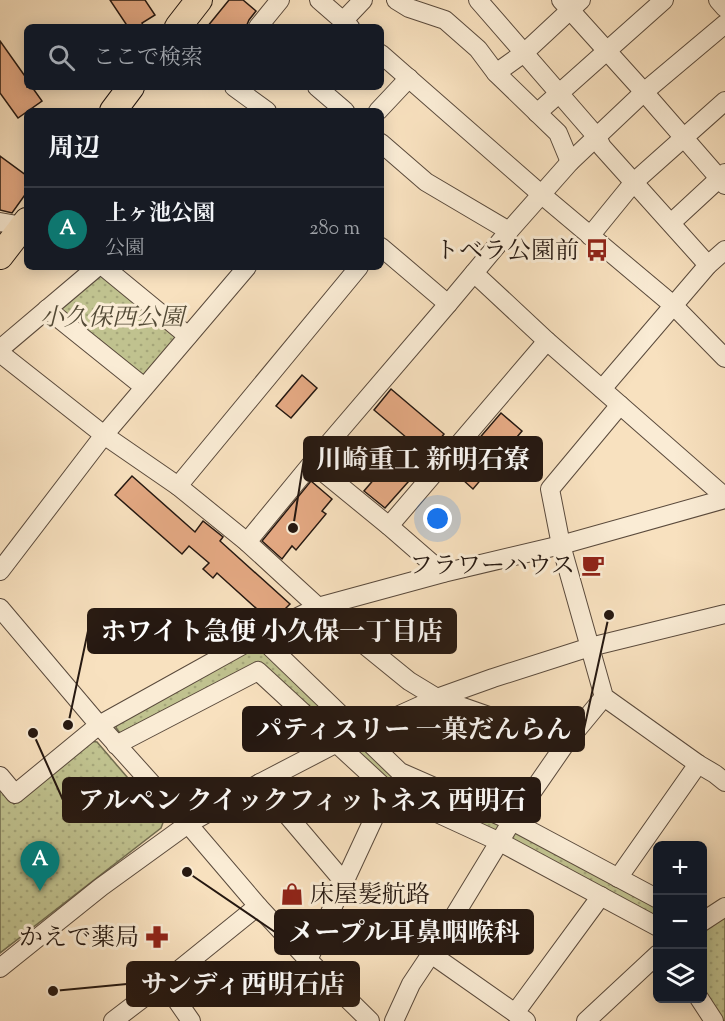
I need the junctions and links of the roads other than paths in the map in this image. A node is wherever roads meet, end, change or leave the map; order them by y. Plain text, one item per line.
1 (200, 0) edge
2 (280, 0) edge
3 (319, 0) edge
4 (363, 0) edge
5 (396, 0) edge
6 (664, 0) edge
7 (718, 0) edge
8 (571, 3) edge
9 (488, 4) edge
10 (725, 8) edge
11 (180, 24) edge
12 (260, 24) edge
13 (346, 24) edge
14 (725, 24) edge
15 (607, 51) junction
16 (524, 53) junction
17 (384, 57) edge
18 (496, 73) junction
19 (409, 78) junction
20 (130, 90) edge
21 (238, 90) edge
22 (320, 90) edge
23 (644, 92) junction
24 (559, 93) junction
25 (725, 101) edge
26 (115, 108) edge
27 (263, 108) edge
28 (342, 108) edge
29 (381, 108) edge
30 (537, 113) junction
31 (597, 137) junction
32 (684, 138) junction
33 (384, 145) edge
34 (570, 162) junction
35 (723, 179) edge
36 (634, 182) junction
37 (542, 195) junction
38 (17, 223) edge
39 (671, 223) junction
40 (509, 231) junction
41 (590, 236) junction
42 (384, 250) edge
43 (725, 250) edge
44 (0, 256) edge
45 (708, 265) junction
46 (93, 270) edge
47 (108, 270) edge
48 (241, 270) edge
49 (357, 270) edge
50 (474, 273) junction
51 (448, 304) junction
52 (673, 305) junction
53 (47, 309) junction
54 (188, 336) junction
55 (547, 341) junction
56 (0, 351) edge
57 (725, 358) edge
58 (144, 387) junction
59 (602, 389) junction
60 (620, 405) junction
61 (104, 435) junction
62 (312, 463) junction
63 (177, 486) junction
64 (725, 498) edge
65 (389, 526) junction
66 (247, 542) junction
67 (561, 544) junction
68 (0, 571) edge
69 (443, 573) junction
70 (318, 607) junction
71 (0, 608) edge
72 (725, 614) edge
73 (259, 636) junction
74 (590, 647) junction
75 (604, 697) junction
76 (437, 698) junction
77 (99, 726) junction
78 (359, 733) junction
79 (566, 743) junction
80 (335, 744) junction
81 (116, 745) junction
82 (698, 764) junction
83 (722, 774) edge
84 (0, 776) edge
85 (260, 783) junction
86 (387, 790) junction
87 (512, 821) junction
88 (188, 824) junction
89 (500, 842) junction
90 (618, 878) junction
91 (344, 882) junction
92 (601, 896) junction
93 (653, 897) edge
94 (258, 906) junction
95 (725, 907) edge
96 (707, 918) edge
97 (653, 925) edge
98 (431, 954) junction
99 (653, 958) edge
100 (308, 960) junction
101 (0, 968) edge
102 (164, 982) junction
103 (702, 1003) edge
104 (520, 1017) edge
105 (113, 1021) edge
106 (191, 1021) edge
107 (370, 1021) edge
108 (394, 1021) edge
109 (586, 1021) edge
110 (714, 1021) edge

1 - 11 highway
2 - 12 street
3 - 13 street
4 - 13 street
5 - 18 street
6 - 15 street
7 - 10 street
8 - 15 street
8 - 16 street
9 - 16 street
14 - 23 street
15 - 23 street
15 - 24 street
16 - 18 street
16 - 24 street
17 - 19 street
18 - 30 street
19 - 29 street
19 - 37 street
20 - 26 highway
21 - 27 street
22 - 28 street
23 - 31 street
23 - 32 street
24 - 30 street
24 - 31 street
25 - 32 street
30 - 34 street
31 - 34 street
31 - 36 street
32 - 35 street
32 - 36 street
33 - 40 street
34 - 37 street
35 - 39 street
36 - 39 street
36 - 41 street
37 - 40 street
37 - 41 street
38 - 44 highway
39 - 45 street
40 - 50 street
41 - 52 street
42 - 51 street
43 - 45 street
45 - 52 street
46 - 53 street
47 - 54 street
48 - 54 street
49 - 63 street
50 - 51 street
50 - 55 street
51 - 62 street
52 - 57 street
52 - 59 street
53 - 56 street
53 - 58 street
54 - 58 street
55 - 59 street
55 - 65 street
56 - 61 street
58 - 61 street
59 - 60 street
60 - 64 street
60 - 67 street
61 - 63 street
61 - 68 street
62 - 65 street
62 - 66 street
63 - 66 street
64 - 67 street
65 - 69 street
66 - 70 street
67 - 69 street
67 - 74 street
69 - 70 street
70 - 73 street
70 - 76 street
71 - 77 street
72 - 74 street
73 - 77 street
73 - 78 street
74 - 75 street
74 - 76 street
75 - 79 street
75 - 82 street
76 - 78 street
76 - 79 street
77 - 81 street
77 - 84 street
78 - 80 street
78 - 87 street
79 - 87 street
80 - 81 street
80 - 85 street
80 - 86 street
81 - 88 street
82 - 83 street
82 - 90 street
85 - 88 street
85 - 91 street
86 - 89 street
86 - 91 street
87 - 89 street
87 - 90 street
88 - 94 street
88 - 101 street
89 - 92 street
89 - 98 street
90 - 93 street
91 - 100 street
92 - 97 street
92 - 104 street
94 - 100 street
94 - 102 street
95 - 96 street
98 - 104 street
98 - 108 street
99 - 109 street
100 - 107 street
102 - 105 street
102 - 106 street
103 - 110 street

